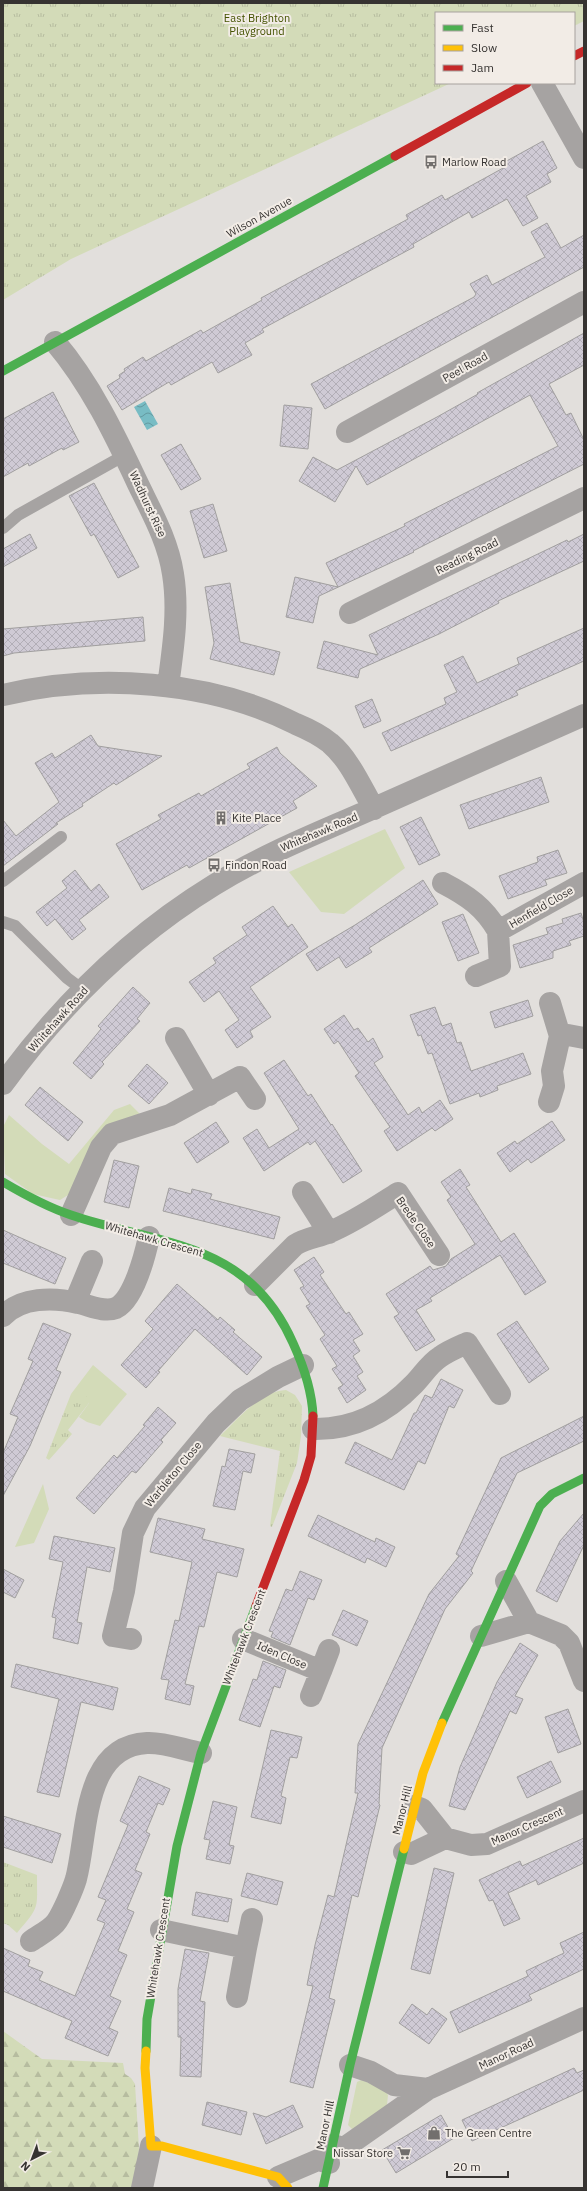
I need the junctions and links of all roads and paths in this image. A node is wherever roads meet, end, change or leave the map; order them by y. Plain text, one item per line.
1 (584, 51) edge
2 (575, 56) edge
3 (524, 84) edge
4 (543, 84) edge
5 (584, 158) edge
6 (584, 302) edge
7 (55, 342) junction
8 (3, 371) edge
9 (347, 432) dead end
10 (125, 455) junction
11 (584, 498) edge
12 (3, 528) edge
13 (350, 613) dead end
14 (168, 686) junction
15 (3, 695) edge
16 (584, 715) edge
17 (374, 809) junction
18 (61, 837) dead end
19 (3, 881) edge
20 (443, 883) dead end
21 (584, 883) edge
22 (3, 922) edge
23 (498, 931) junction
24 (476, 976) dead end
25 (83, 990) junction
26 (550, 1003) dead end
27 (560, 1036) junction
28 (176, 1038) dead end
29 (584, 1038) edge
30 (3, 1084) edge
31 (209, 1095) junction
32 (255, 1099) dead end
33 (549, 1102) dead end
34 (3, 1182) edge
35 (303, 1192) dead end
36 (71, 1215) junction
37 (329, 1233) junction
38 (148, 1237) junction
39 (439, 1255) dead end
40 (92, 1261) dead end
41 (255, 1285) junction
42 (75, 1302) junction
43 (3, 1316) edge
44 (303, 1365) junction
45 (500, 1394) dead end
46 (313, 1429) junction
47 (584, 1478) edge
48 (506, 1581) junction
49 (529, 1622) junction
50 (481, 1636) junction
51 (131, 1639) dead end
52 (242, 1639) junction
53 (329, 1650) dead end
54 (320, 1671) junction
55 (584, 1681) edge
56 (311, 1696) dead end
57 (201, 1754) junction
58 (584, 1801) edge
59 (414, 1806) junction
60 (445, 1838) junction
61 (404, 1852) junction
62 (252, 1919) dead end
63 (161, 1930) junction
64 (31, 1941) dead end
65 (246, 1948) junction
66 (237, 1997) dead end
67 (584, 2018) edge
68 (350, 2065) junction
69 (428, 2089) junction
70 (151, 2146) junction
71 (331, 2154) junction
72 (283, 2182) edge
73 (142, 2188) edge
74 (323, 2188) edge

1 - 2 street
3 - 7 street, Wilson Avenue
4 - 5 street
6 - 9 street, Peel Road
7 - 8 street, Wilson Avenue
7 - 10 street, Wadhurst Rise
10 - 12 lane
10 - 14 street, Wadhurst Rise
11 - 13 street, Reading Road
14 - 15 street
14 - 17 street
16 - 17 street, Whitehawk Road
17 - 25 street, Whitehawk Road
18 - 19 lane
20 - 23 street, Henfield Close
21 - 23 street, Henfield Close
22 - 25 lane
23 - 24 street, Henfield Close
25 - 30 street, Whitehawk Road
26 - 27 street
27 - 29 street
27 - 33 street
28 - 31 street
31 - 32 street
31 - 36 street
34 - 36 street, Whitehawk Crescent
35 - 37 street
36 - 38 street, Whitehawk Crescent
37 - 39 street, Brede Close
37 - 41 street, Brede Close
38 - 41 street, Whitehawk Crescent
38 - 42 street
40 - 42 street
41 - 44 street, Whitehawk Crescent
42 - 43 street
44 - 46 street, Whitehawk Crescent
44 - 51 street, Warbleton Close
45 - 46 street
46 - 52 street, Whitehawk Crescent
47 - 48 street, Manor Hill
48 - 49 street
48 - 50 street, Manor Hill
49 - 50 street
49 - 55 street
50 - 59 street, Manor Hill
52 - 54 street, Iden Close
52 - 57 street, Whitehawk Crescent
53 - 54 street, Iden Close
54 - 56 street, Iden Close
57 - 63 street, Whitehawk Crescent
57 - 64 street
58 - 60 street, Manor Crescent
59 - 60 street
59 - 61 street, Manor Hill
60 - 61 street
61 - 68 street, Manor Hill
62 - 65 street
63 - 65 street
63 - 70 street, Whitehawk Crescent
65 - 66 street
67 - 69 street, Manor Road
68 - 69 street
68 - 71 street, Manor Hill
69 - 71 street, Manor Road
70 - 72 street
70 - 73 street
71 - 72 street
71 - 74 street, Manor Hill

